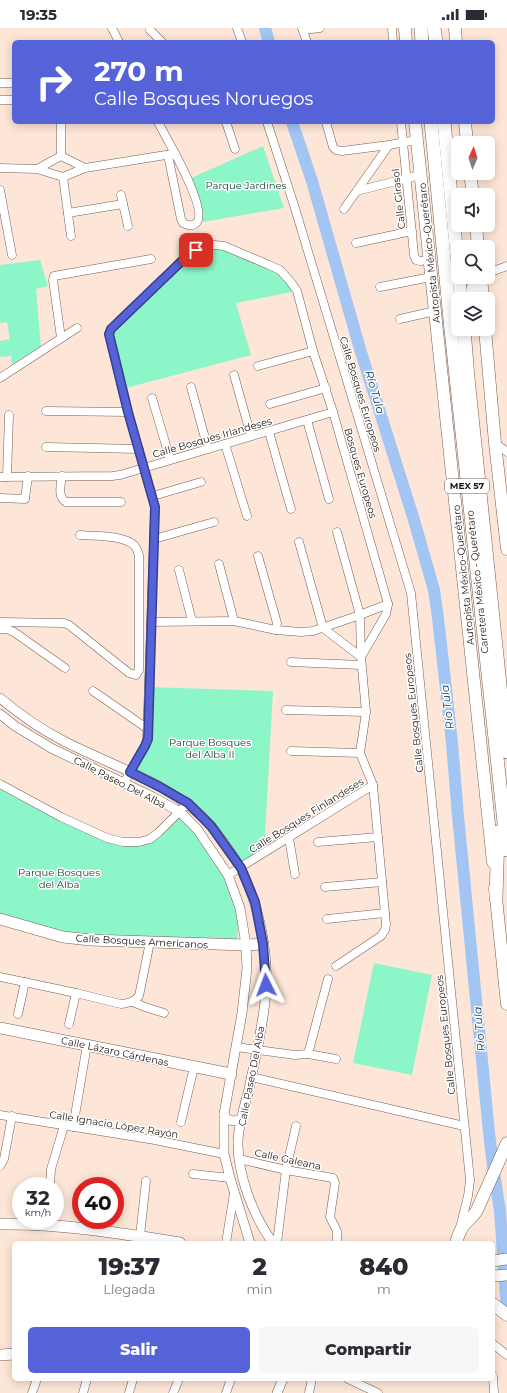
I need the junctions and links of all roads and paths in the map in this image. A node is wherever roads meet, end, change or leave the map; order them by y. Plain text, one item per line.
1 (112, 28) edge
2 (237, 28) edge
3 (320, 28) edge
4 (392, 28) edge
5 (405, 28) edge
6 (421, 28) edge
7 (434, 28) edge
8 (455, 28) edge
9 (302, 29) edge
10 (150, 30) dead end
11 (118, 40) edge
12 (160, 40) edge
13 (241, 40) edge
14 (306, 40) edge
15 (393, 40) edge
16 (406, 40) edge
17 (422, 40) edge
18 (436, 40) edge
19 (456, 40) edge
20 (0, 83) edge
21 (12, 83) edge
22 (0, 100) edge
23 (12, 100) edge
24 (61, 124) edge
25 (159, 124) edge
26 (227, 124) edge
27 (268, 124) edge
28 (327, 124) edge
29 (400, 124) edge
30 (415, 124) edge
31 (430, 124) edge
32 (444, 124) edge
33 (465, 124) edge
34 (466, 136) edge
35 (417, 140) junction
36 (402, 142) junction
37 (389, 145) junction
38 (235, 149) dead end
39 (171, 154) junction
40 (61, 156) junction
41 (53, 160) junction
42 (0, 168) edge
43 (85, 168) junction
44 (37, 169) junction
45 (52, 174) junction
46 (420, 175) junction
47 (63, 177) junction
48 (406, 178) junction
49 (0, 190) edge
50 (357, 191) junction
51 (121, 194) dead end
52 (1, 199) edge
53 (123, 204) junction
54 (344, 209) dead end
55 (68, 213) junction
56 (128, 226) dead end
57 (412, 231) junction
58 (71, 236) dead end
59 (455, 240) edge
60 (356, 243) dead end
61 (12, 255) dead end
62 (151, 259) dead end
63 (430, 260) junction
64 (507, 266) edge
65 (495, 270) edge
66 (431, 277) junction
67 (380, 288) dead end
68 (435, 311) junction
69 (400, 319) dead end
70 (77, 328) dead end
71 (465, 336) edge
72 (470, 336) edge
73 (486, 336) edge
74 (61, 338) junction
75 (314, 350) junction
76 (258, 366) dead end
77 (234, 375) dead end
78 (0, 378) edge
79 (468, 378) junction
80 (190, 387) dead end
81 (326, 388) junction
82 (152, 398) dead end
83 (270, 404) dead end
84 (46, 411) dead end
85 (128, 412) junction
86 (333, 412) junction
87 (9, 415) dead end
88 (307, 420) junction
89 (269, 432) junction
90 (251, 436) junction
91 (495, 443) junction
92 (226, 444) junction
93 (46, 447) dead end
94 (139, 449) junction
95 (208, 449) junction
96 (507, 452) edge
97 (170, 460) junction
98 (145, 468) junction
99 (28, 476) junction
100 (62, 476) junction
101 (4, 477) edge
102 (201, 482) dead end
103 (153, 496) junction
104 (0, 498) edge
105 (329, 499) dead end
106 (121, 502) dead end
107 (291, 510) dead end
108 (247, 516) dead end
109 (214, 522) dead end
110 (337, 532) dead end
111 (80, 535) dead end
112 (154, 538) junction
113 (299, 542) dead end
114 (507, 544) edge
115 (507, 549) edge
116 (258, 556) dead end
117 (219, 564) dead end
118 (179, 570) dead end
119 (388, 604) junction
120 (360, 615) junction
121 (492, 618) junction
122 (192, 621) junction
123 (234, 621) junction
124 (0, 622) edge
125 (152, 622) junction
126 (324, 628) junction
127 (0, 629) edge
128 (276, 630) junction
129 (361, 661) junction
130 (291, 662) dead end
131 (507, 666) edge
132 (65, 668) dead end
133 (93, 691) dead end
134 (0, 698) edge
135 (286, 710) dead end
136 (366, 712) junction
137 (0, 714) edge
138 (145, 727) junction
139 (291, 751) dead end
140 (507, 752) edge
141 (360, 753) junction
142 (130, 772) junction
143 (124, 783) junction
144 (0, 784) edge
145 (373, 784) junction
146 (499, 784) junction
147 (188, 803) junction
148 (180, 812) junction
149 (378, 836) junction
150 (289, 838) junction
151 (318, 842) dead end
152 (507, 850) edge
153 (241, 868) junction
154 (295, 874) dead end
155 (228, 875) junction
156 (382, 882) junction
157 (325, 887) dead end
158 (496, 898) junction
159 (385, 913) junction
160 (327, 919) dead end
161 (0, 920) edge
162 (150, 942) junction
163 (263, 944) junction
164 (246, 945) junction
165 (336, 966) dead end
166 (0, 977) edge
167 (328, 979) dead end
168 (25, 982) junction
169 (76, 993) junction
170 (133, 1002) junction
171 (507, 1004) edge
172 (164, 1013) dead end
173 (18, 1014) dead end
174 (69, 1024) dead end
175 (0, 1028) edge
176 (87, 1045) junction
177 (236, 1047) junction
178 (257, 1050) junction
179 (308, 1054) junction
180 (336, 1059) dead end
181 (194, 1067) junction
182 (231, 1074) junction
183 (251, 1077) junction
184 (224, 1114) junction
185 (0, 1115) edge
186 (12, 1116) junction
187 (242, 1119) junction
188 (181, 1122) dead end
189 (64, 1126) junction
190 (296, 1126) dead end
191 (464, 1126) junction
192 (73, 1127) junction
193 (505, 1148) edge
194 (224, 1154) junction
195 (239, 1159) junction
196 (0, 1166) edge
197 (286, 1170) junction
198 (193, 1174) dead end
199 (51, 1177) edge
200 (230, 1178) junction
201 (146, 1181) dead end
202 (234, 1192) junction
203 (12, 1223) edge
204 (0, 1224) edge
205 (64, 1225) edge
206 (140, 1236) junction
207 (458, 1238) edge
208 (337, 1240) dead end
209 (169, 1241) edge
210 (226, 1241) edge
211 (249, 1241) edge
212 (272, 1241) edge
213 (277, 1241) edge
214 (507, 1259) edge
215 (495, 1261) edge
216 (507, 1275) edge
217 (495, 1276) edge
218 (495, 1306) edge
219 (507, 1315) edge
220 (495, 1346) edge
221 (12, 1354) edge
222 (0, 1355) edge
223 (507, 1355) edge
224 (36, 1381) edge
225 (86, 1381) edge
226 (133, 1381) edge
227 (178, 1381) edge
228 (230, 1381) edge
229 (282, 1381) edge
230 (312, 1381) edge
231 (352, 1381) edge
232 (493, 1381) edge
233 (357, 1383) junction
234 (32, 1393) edge
235 (83, 1393) edge
236 (129, 1393) edge
237 (173, 1393) edge
238 (226, 1393) edge
239 (277, 1393) edge
240 (309, 1393) edge
241 (356, 1393) edge
242 (378, 1393) edge
243 (494, 1393) edge

1 - 11 street
2 - 13 street
3 - 9 street
4 - 15 street
5 - 16 main road
6 - 17 highway
7 - 18 highway
8 - 19 main road
9 - 14 street
10 - 12 street
20 - 21 street
22 - 23 street
24 - 40 street
25 - 39 street
26 - 38 street
27 - 191 street, Calle Bosques Europeos
28 - 37 street
29 - 36 street, Calle Girasol
30 - 35 main road, Autopista México-Querétaro
31 - 146 highway, Carretera México - Querétaro / MEX 57
32 - 59 highway
33 - 34 main road
35 - 36 street
35 - 46 main road, Autopista México-Querétaro
36 - 37 street
36 - 48 street, Calle Girasol
37 - 50 street
39 - 39 street
39 - 43 street
40 - 41 street
40 - 43 street
41 - 44 street
41 - 45 street
42 - 44 street
43 - 47 street
44 - 45 street
45 - 47 street
46 - 48 street
46 - 63 main road, Autopista México-Querétaro
47 - 55 street
48 - 50 street
48 - 57 street, Calle Girasol
49 - 52 street
50 - 54 street
51 - 53 street
52 - 61 street
53 - 55 street
53 - 56 street
55 - 58 street
57 - 60 street
57 - 63 street, Calle Girasol
62 - 74 street
63 - 66 main road, Autopista México-Querétaro
64 - 65 street
66 - 67 street
66 - 68 main road, Autopista México-Querétaro
68 - 69 street
68 - 158 main road, Autopista México-Querétaro
70 - 74 street
71 - 79 highway, Carretera México - Querétaro / MEX 57
72 - 79 highway
73 - 91 main road
74 - 78 street
75 - 76 street
75 - 81 street, Bosques Europeos
75 - 85 street, Bosques Europeos
77 - 90 street
79 - 121 highway, Carretera México - Querétaro / MEX 57
80 - 95 street
81 - 83 street
81 - 86 street, Bosques Europeos
82 - 97 street
84 - 85 street
85 - 94 street
86 - 88 street, Calle Bosques Irlandeses
86 - 119 street, Bosques Europeos
87 - 101 street
88 - 89 street, Calle Bosques Irlandeses
88 - 105 street
89 - 90 street, Calle Bosques Irlandeses
89 - 107 street
90 - 92 street, Calle Bosques Irlandeses
91 - 96 street
91 - 114 main road
92 - 95 street, Calle Bosques Irlandeses
92 - 108 street
93 - 94 street
94 - 98 street
95 - 97 street, Calle Bosques Irlandeses
97 - 98 street, Calle Bosques Irlandeses
98 - 100 street, Calle Bosques Irlandeses
98 - 103 street
99 - 100 street, Calle Bosques Irlandeses
99 - 101 street, Calle Bosques Irlandeses
99 - 104 street
100 - 106 street
102 - 103 street
103 - 112 street
109 - 112 street
110 - 120 street
111 - 124 street
112 - 125 street
113 - 126 street
114 - 115 main road
116 - 128 street
117 - 123 street
118 - 122 street
119 - 120 street
119 - 129 street
120 - 126 street
120 - 129 street
121 - 131 highway
121 - 140 highway, Carretera México - Querétaro / MEX 57
122 - 123 street
122 - 125 street
123 - 128 street
125 - 138 street
126 - 128 street
126 - 129 street
127 - 132 street
129 - 130 street
129 - 136 street
133 - 138 street
134 - 142 street, Calle Paseo Del Alba
135 - 136 street
136 - 141 street
137 - 143 street, Calle Paseo Del Alba
138 - 142 street
139 - 141 street
141 - 145 street
142 - 143 street
142 - 147 street, Calle Paseo Del Alba
143 - 148 street, Calle Paseo Del Alba
144 - 148 street
145 - 149 street
145 - 150 street, Calle Bosques Finlandeses
146 - 152 highway, Carretera México - Querétaro / MEX 57
146 - 158 highway
147 - 148 street
147 - 153 street, Calle Paseo Del Alba
148 - 155 street, Calle Paseo Del Alba
149 - 151 street
149 - 156 street
150 - 153 street, Calle Bosques Finlandeses
150 - 154 street
153 - 155 street, Calle Bosques Finlandeses
153 - 163 street, Calle Paseo Del Alba
155 - 164 street, Calle Paseo Del Alba
156 - 157 street
156 - 159 street
158 - 171 main road, Autopista México-Querétaro
159 - 160 street
159 - 165 street
161 - 162 main road, Calle Bosques Americanos
162 - 164 main road, Calle Bosques Americanos
162 - 170 street
163 - 164 main road, Calle Bosques Americanos
163 - 178 street, Calle Paseo Del Alba
164 - 177 street, Calle Paseo Del Alba
166 - 168 street
167 - 179 street
168 - 169 street
168 - 173 street
169 - 170 street
169 - 174 street
170 - 172 street
175 - 176 main road, Calle Lázaro Cárdenas
176 - 181 main road, Calle Lázaro Cárdenas
176 - 192 street
177 - 178 street
177 - 182 street, Calle Paseo Del Alba
178 - 179 street
178 - 183 street, Calle Paseo Del Alba
179 - 180 street
181 - 182 main road, Calle Lázaro Cárdenas
181 - 188 street
182 - 184 street, Calle Paseo Del Alba
183 - 187 street, Calle Paseo Del Alba
183 - 191 street
184 - 187 street
184 - 194 street, Calle Paseo Del Alba
185 - 186 street, Calle Ignacio López Rayón
186 - 189 street, Calle Ignacio López Rayón
186 - 196 street
187 - 195 street, Calle Paseo Del Alba
189 - 192 street, Calle Ignacio López Rayón
189 - 199 street
190 - 197 street
191 - 207 street, Calle Bosques Europeos
192 - 194 street, Calle Ignacio López Rayón
193 - 207 main road
194 - 200 street, Calle Paseo Del Alba
195 - 197 street, Calle Galeana
195 - 212 street, Calle Paseo Del Alba
197 - 208 street, Calle Galeana
197 - 213 street
198 - 200 street
200 - 202 street, Calle Paseo Del Alba
201 - 206 street
202 - 210 street
202 - 211 street, Calle Paseo Del Alba
203 - 204 main road
205 - 206 main road
206 - 209 main road
214 - 215 main road
216 - 217 main road
218 - 219 main road
220 - 223 street
221 - 222 main road
224 - 234 street
225 - 235 street
226 - 236 street
227 - 237 street
228 - 238 street
229 - 239 street
230 - 240 street
231 - 233 street
232 - 243 street
233 - 241 street
233 - 242 street

